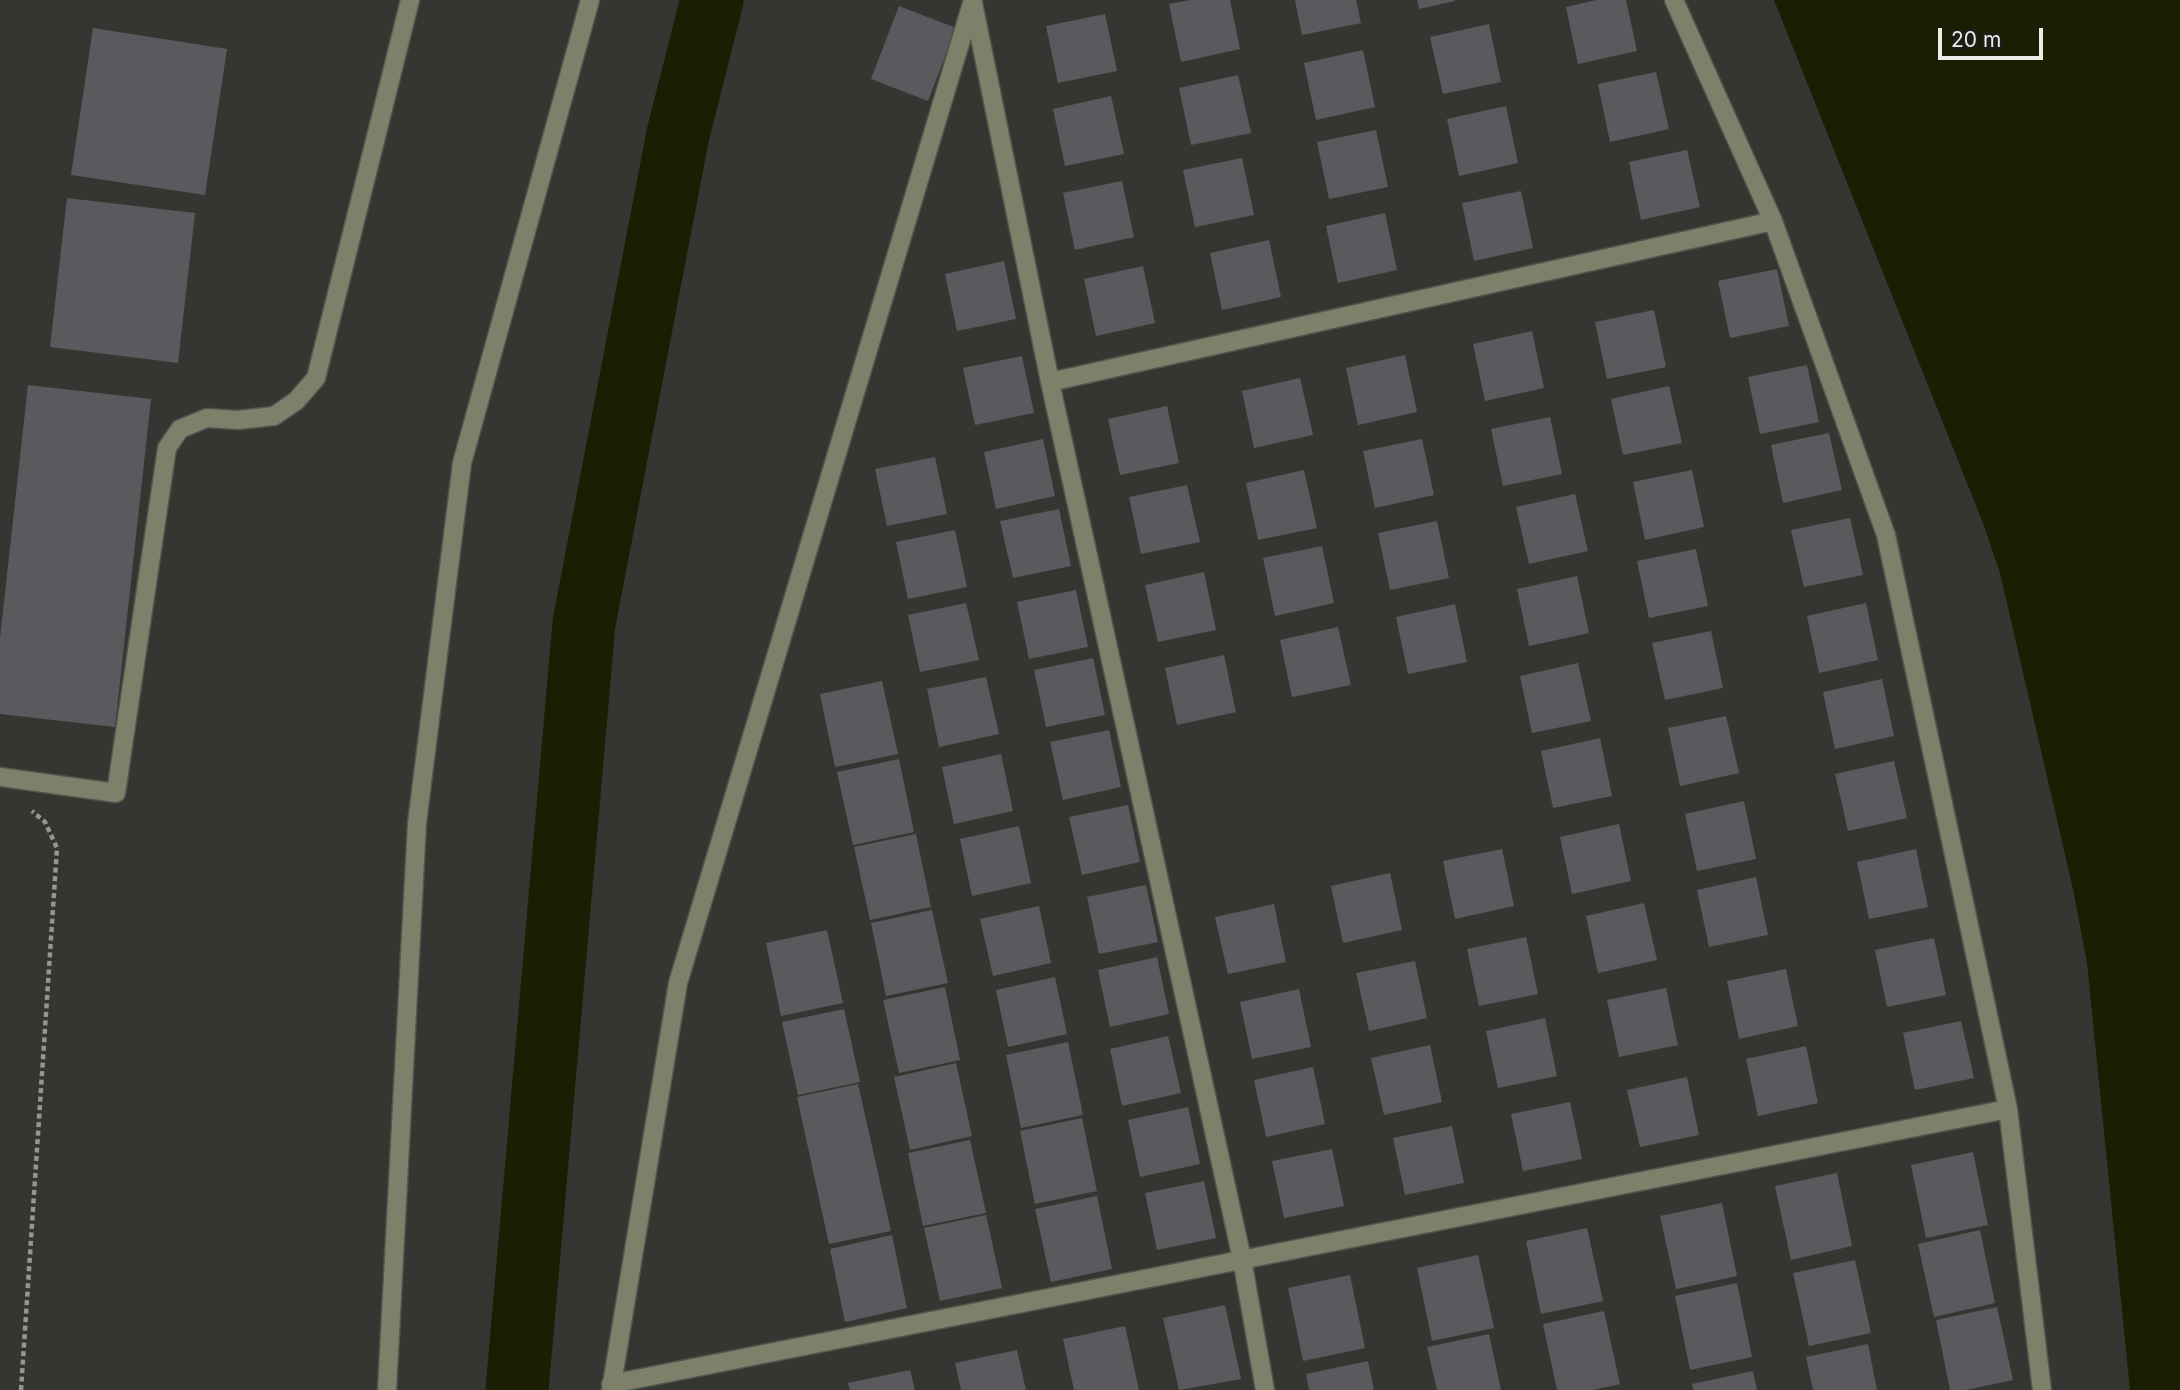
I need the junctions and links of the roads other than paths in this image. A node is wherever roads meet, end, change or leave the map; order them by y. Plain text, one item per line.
1 (410, 0) edge
2 (590, 0) edge
3 (1674, 0) edge
4 (1773, 221) junction
5 (1050, 382) junction
6 (0, 777) edge
7 (2008, 1109) junction
8 (1242, 1259) junction
9 (611, 1387) edge
10 (387, 1390) edge
11 (1265, 1390) edge
12 (2042, 1390) edge

1 - 6 street
2 - 10 street
3 - 4 street
4 - 5 street
4 - 7 street
5 - 8 street
5 - 9 street
7 - 8 street
7 - 12 street
8 - 9 street
8 - 11 street

